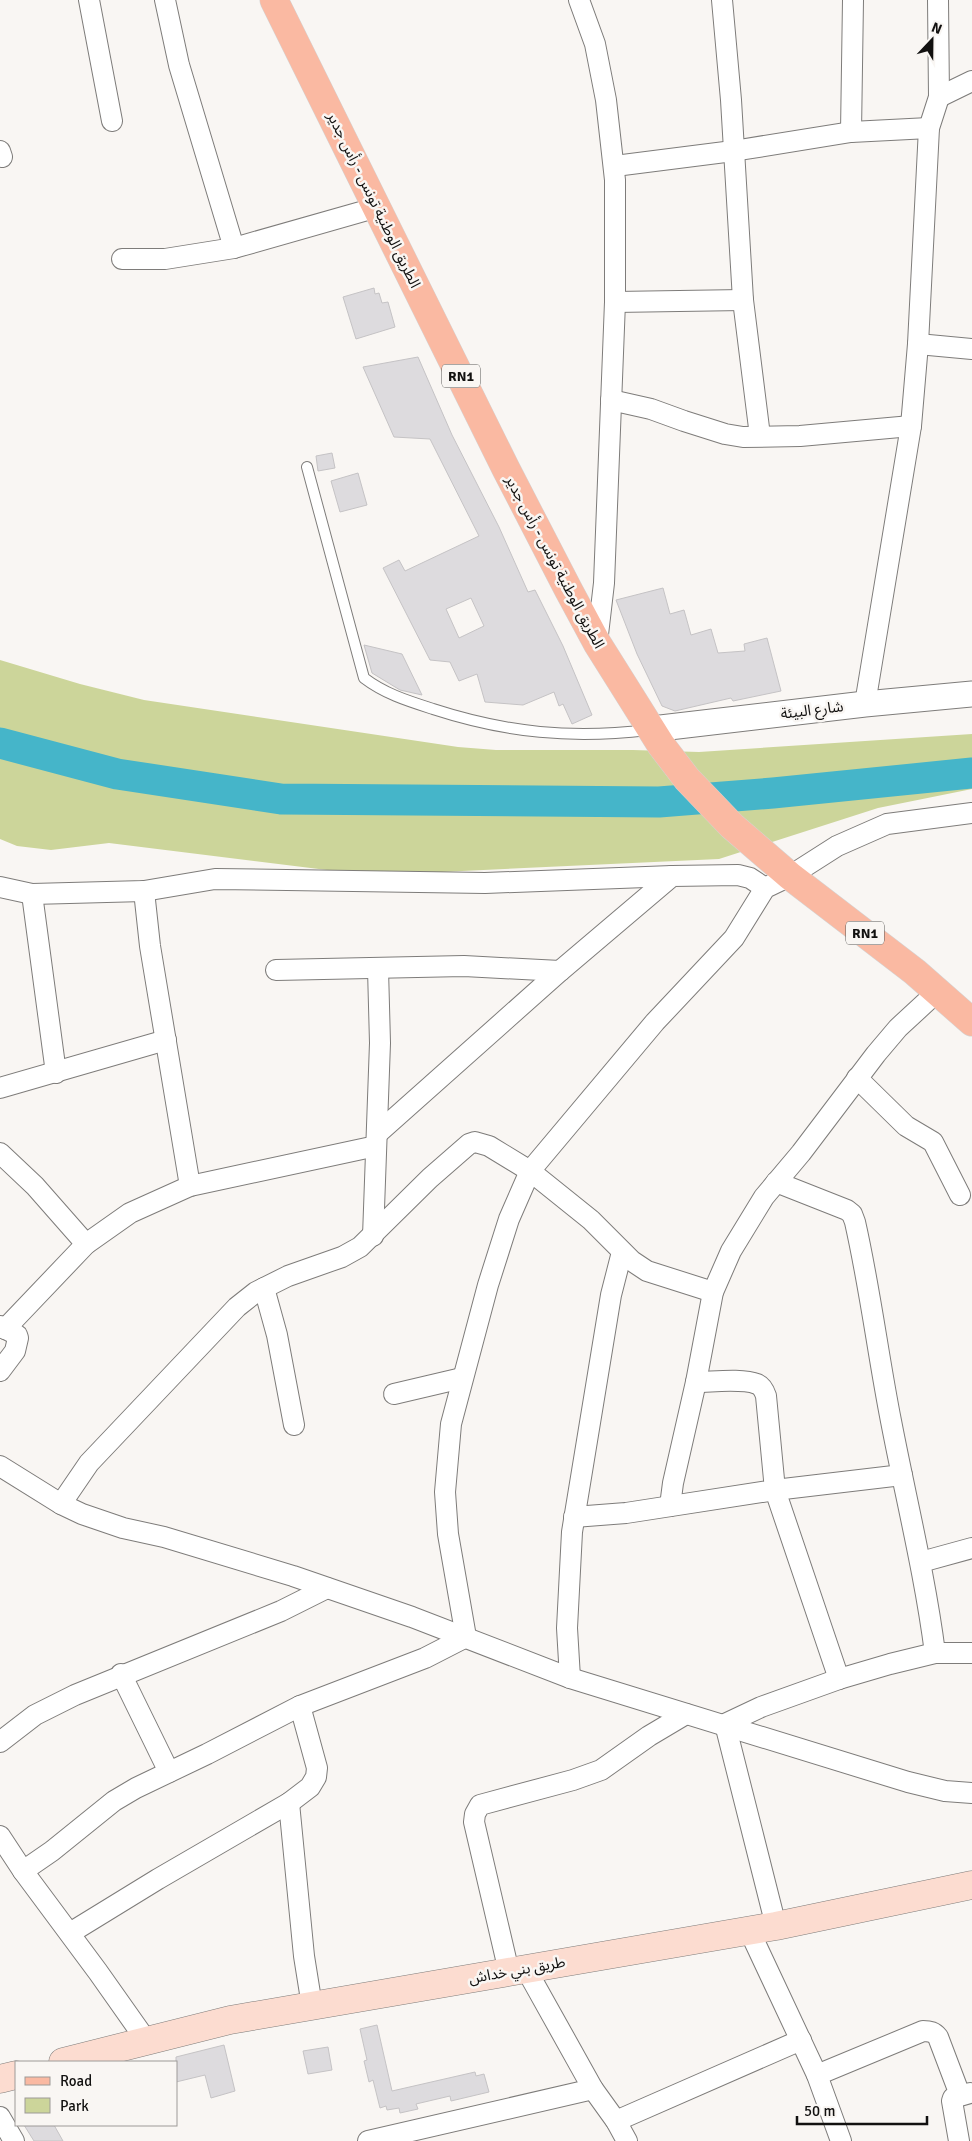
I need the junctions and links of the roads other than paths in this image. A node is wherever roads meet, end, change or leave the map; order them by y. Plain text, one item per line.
1 (89, 0) edge
2 (164, 0) edge
3 (274, 0) edge
4 (579, 0) edge
5 (722, 0) edge
6 (853, 0) edge
7 (938, 0) edge
8 (972, 81) edge
9 (939, 97) junction
10 (112, 121) dead end
11 (929, 128) junction
12 (851, 132) junction
13 (733, 151) junction
14 (615, 166) junction
15 (378, 207) junction
16 (234, 248) junction
17 (122, 259) dead end
18 (743, 300) junction
19 (614, 302) junction
20 (918, 344) junction
21 (972, 349) edge
22 (611, 400) junction
23 (911, 426) junction
24 (760, 436) junction
25 (307, 467) dead end
26 (597, 643) junction
27 (972, 694) edge
28 (865, 704) junction
29 (657, 737) junction
30 (972, 813) edge
31 (672, 876) junction
32 (790, 876) junction
33 (0, 886) edge
34 (765, 888) junction
35 (144, 891) junction
36 (32, 894) junction
37 (378, 968) junction
38 (276, 970) dead end
39 (560, 971) junction
40 (938, 991) junction
41 (972, 1022) edge
42 (166, 1040) junction
43 (56, 1073) junction
44 (857, 1078) junction
45 (0, 1088) edge
46 (377, 1140) junction
47 (0, 1153) edge
48 (530, 1171) junction
49 (776, 1182) junction
50 (190, 1186) junction
51 (960, 1195) dead end
52 (373, 1236) junction
53 (86, 1244) junction
54 (622, 1252) junction
55 (264, 1288) junction
56 (713, 1292) junction
57 (3, 1328) edge
58 (0, 1372) edge
59 (462, 1378) junction
60 (696, 1382) junction
61 (394, 1394) dead end
62 (294, 1425) dead end
63 (0, 1466) edge
64 (902, 1475) junction
65 (775, 1490) junction
66 (61, 1504) junction
67 (670, 1506) junction
68 (574, 1517) junction
69 (972, 1548) edge
70 (921, 1562) junction
71 (327, 1588) junction
72 (466, 1637) junction
73 (935, 1653) junction
74 (972, 1653) edge
75 (121, 1674) junction
76 (570, 1678) junction
77 (839, 1679) junction
78 (300, 1706) junction
79 (686, 1714) junction
80 (725, 1724) junction
81 (0, 1742) edge
82 (169, 1772) junction
83 (972, 1793) edge
84 (289, 1803) junction
85 (0, 1836) edge
86 (24, 1872) junction
87 (972, 1885) edge
88 (776, 1926) junction
89 (749, 1930) junction
90 (70, 1933) junction
91 (517, 1970) junction
92 (312, 2006) junction
93 (146, 2040) junction
94 (801, 2040) junction
95 (67, 2061) edge
96 (15, 2075) edge
97 (817, 2075) junction
98 (0, 2079) edge
99 (592, 2089) junction
100 (966, 2093) edge
101 (0, 2117) edge
102 (616, 2121) junction
103 (14, 2141) edge
104 (368, 2141) edge
105 (627, 2141) edge
106 (841, 2141) edge
107 (959, 2141) edge

1 - 10 street
2 - 16 street
3 - 15 main road, الطريق الوطنية تونس - رأس جدير / RN1
4 - 14 street
5 - 13 street
6 - 12 street
7 - 9 street
8 - 9 street
9 - 11 street
11 - 12 street
11 - 20 street
12 - 13 street
13 - 14 street
13 - 18 street
14 - 19 street
15 - 16 street
15 - 26 main road, الطريق الوطنية تونس - رأس جدير / RN1
16 - 17 street
18 - 19 street
18 - 24 street
19 - 22 street
20 - 21 street
20 - 23 street
22 - 24 street
22 - 26 street
23 - 24 street
23 - 28 street
25 - 29 lane
26 - 29 main road, الطريق الوطنية تونس - رأس جدير / RN1
27 - 28 street, شارع البيئة
28 - 29 street, شارع البيئة
29 - 32 main road, الطريق الوطنية تونس - رأس جدير / RN1
30 - 32 street
31 - 34 street
31 - 35 street
31 - 39 street
32 - 34 street
32 - 40 main road, الطريق الوطنية تونس - رأس جدير / RN1
33 - 36 street
34 - 48 street
35 - 36 street
35 - 42 street
36 - 43 street
37 - 38 street
37 - 39 street
37 - 46 street
39 - 46 street
40 - 41 main road, الطريق الوطنية تونس - رأس جدير / RN1
40 - 44 street
42 - 43 street
42 - 50 street
43 - 45 street
44 - 49 street
44 - 51 street
46 - 50 street
46 - 52 street
47 - 53 street
48 - 52 street
48 - 54 street
48 - 59 street
49 - 56 street
49 - 64 street
50 - 53 street
52 - 55 street
53 - 57 street
54 - 56 street
54 - 68 street
55 - 62 street
55 - 66 street
56 - 60 street
57 - 58 street
59 - 61 street
59 - 72 street
60 - 65 street
60 - 67 street
63 - 66 street
64 - 65 street
64 - 70 street
65 - 67 street
65 - 77 street
66 - 71 street
67 - 68 street
68 - 76 street
69 - 70 street
70 - 73 street
71 - 72 street
71 - 75 street
72 - 76 street
72 - 78 street
73 - 74 street
73 - 77 street
75 - 81 street
75 - 82 street
76 - 79 street
77 - 80 street
78 - 82 street
78 - 84 street
79 - 80 street
79 - 91 street
80 - 83 street
80 - 88 street
82 - 86 street
84 - 90 street
84 - 92 street
85 - 86 street
86 - 90 street
87 - 88 main road, طريق بني خداش
88 - 89 main road, طريق بني خداش
89 - 91 main road, طريق بني خداش
89 - 94 street
90 - 93 street
91 - 92 main road, طريق بني خداش
91 - 99 street
92 - 93 main road, طريق بني خداش
93 - 95 main road, طريق بني خداش
94 - 97 street
94 - 102 street
96 - 98 main road
97 - 100 street
97 - 106 street
99 - 102 street
99 - 104 street
100 - 107 street
101 - 103 street
102 - 105 street

